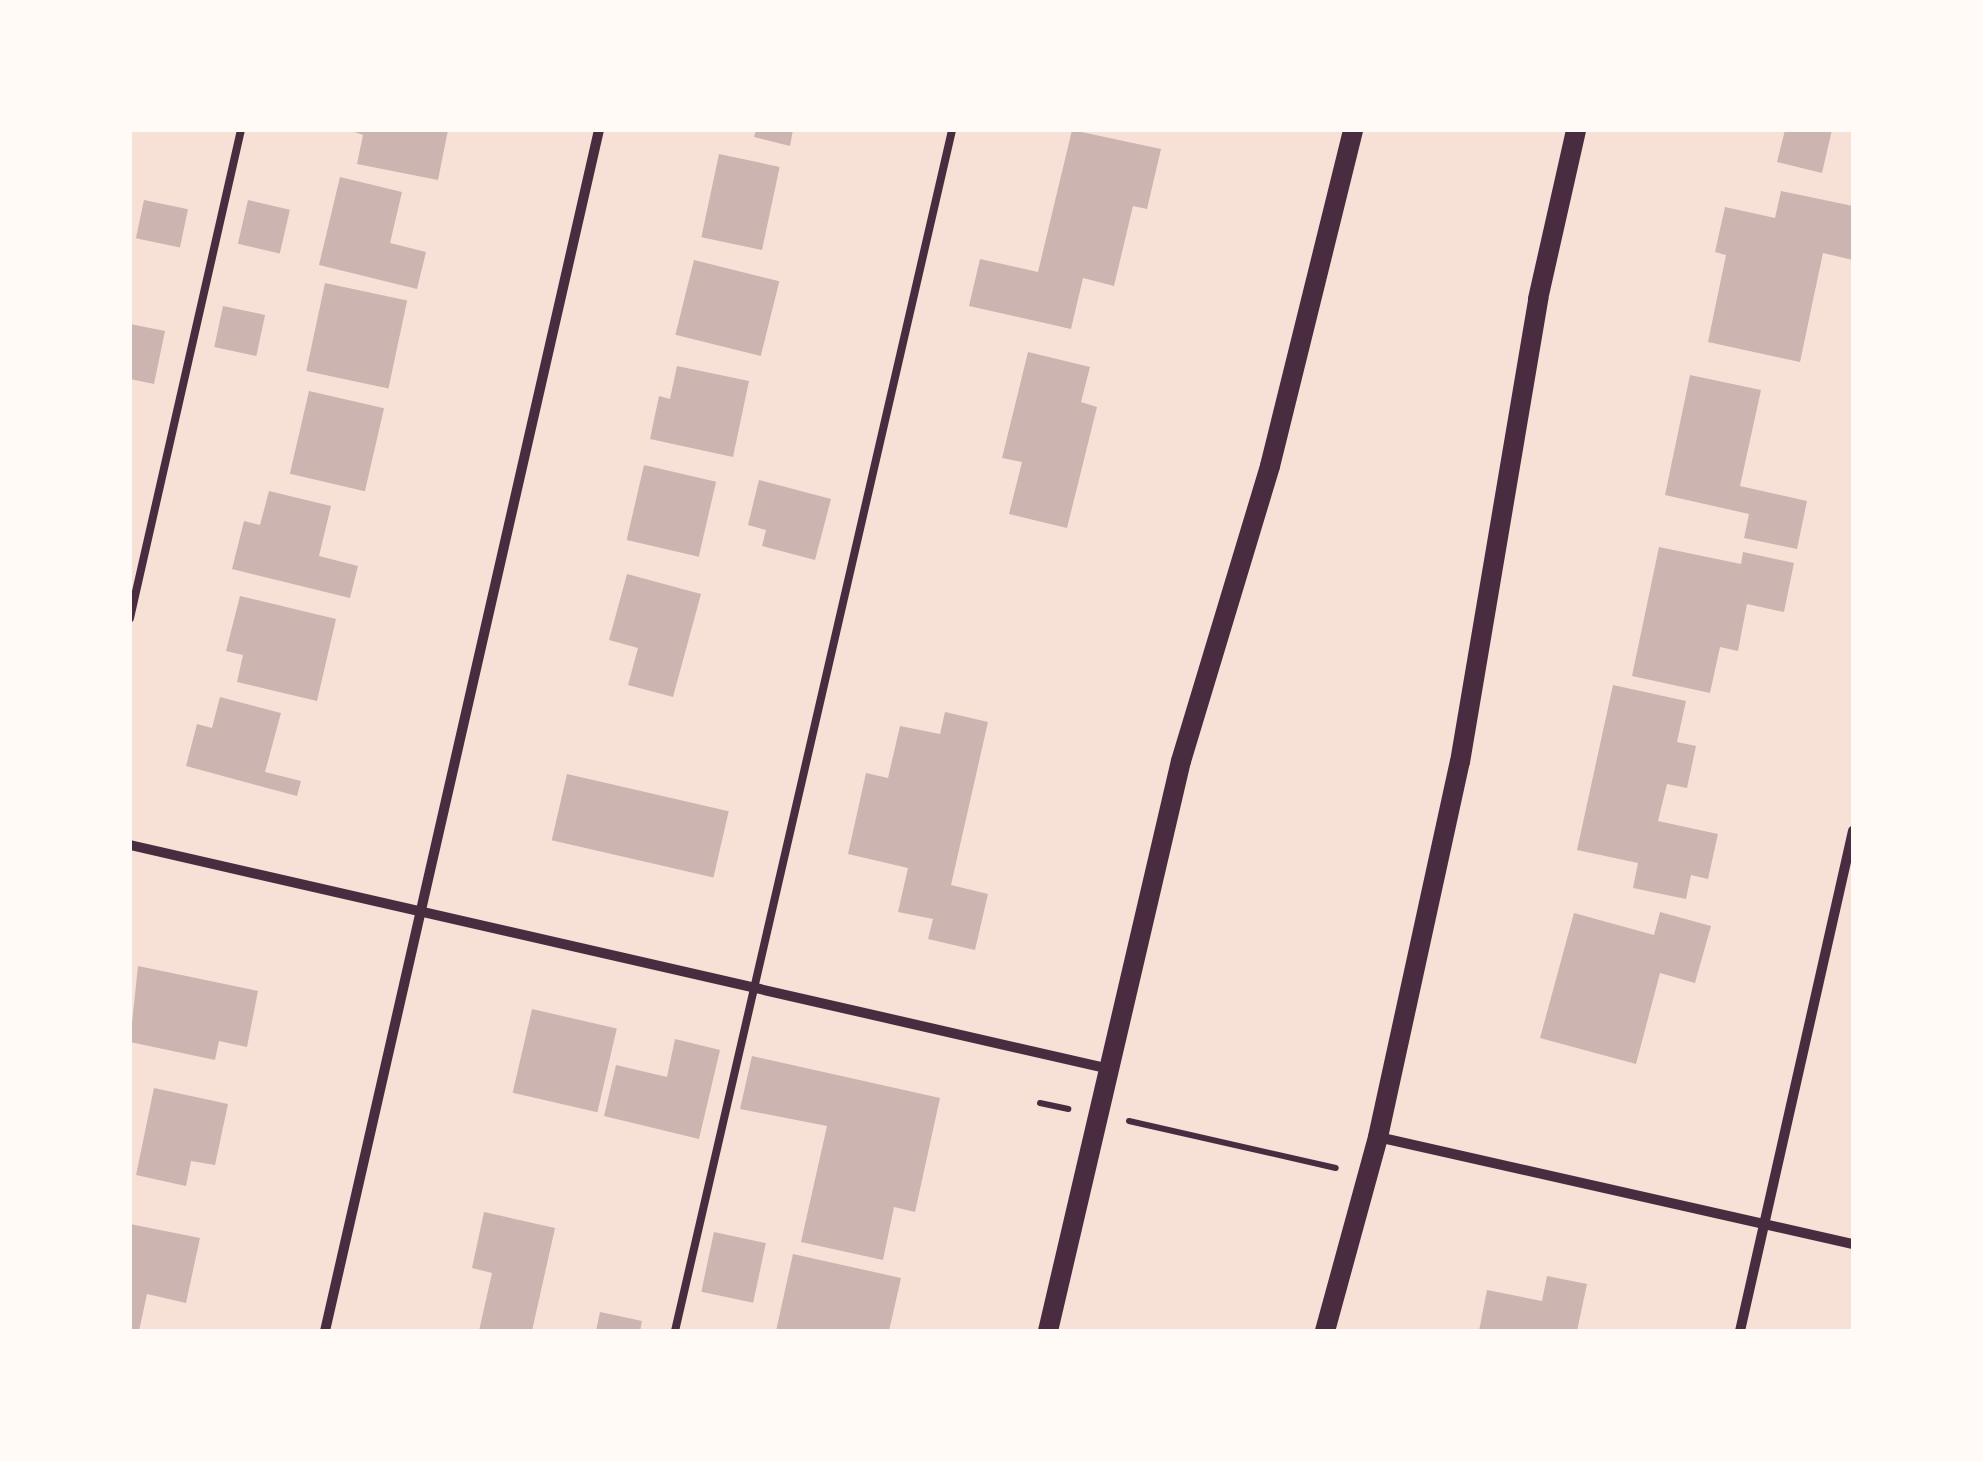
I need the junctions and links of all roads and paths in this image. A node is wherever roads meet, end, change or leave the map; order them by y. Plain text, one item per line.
1 (241, 130) edge
2 (599, 130) edge
3 (952, 130) edge
4 (1353, 130) edge
5 (1576, 130) edge
6 (130, 618) edge
7 (1853, 831) edge
8 (130, 845) edge
9 (422, 910) junction
10 (753, 988) junction
11 (1105, 1068) junction
12 (1040, 1103) dead end
13 (1095, 1114) junction
14 (1378, 1137) junction
15 (1369, 1174) junction
16 (1764, 1224) junction
17 (1853, 1244) edge
18 (325, 1331) edge
19 (675, 1331) edge
20 (1048, 1331) edge
21 (1325, 1331) edge
22 (1740, 1331) edge

1 - 6 lane
2 - 9 street
3 - 10 lane
4 - 11 main road
5 - 14 main road
7 - 16 street
8 - 9 street
9 - 10 street
9 - 18 street
10 - 11 street
10 - 19 lane
11 - 13 main road
12 - 13 path
13 - 15 path
13 - 20 main road
14 - 15 main road
14 - 16 street
15 - 21 main road
16 - 17 street
16 - 22 street

